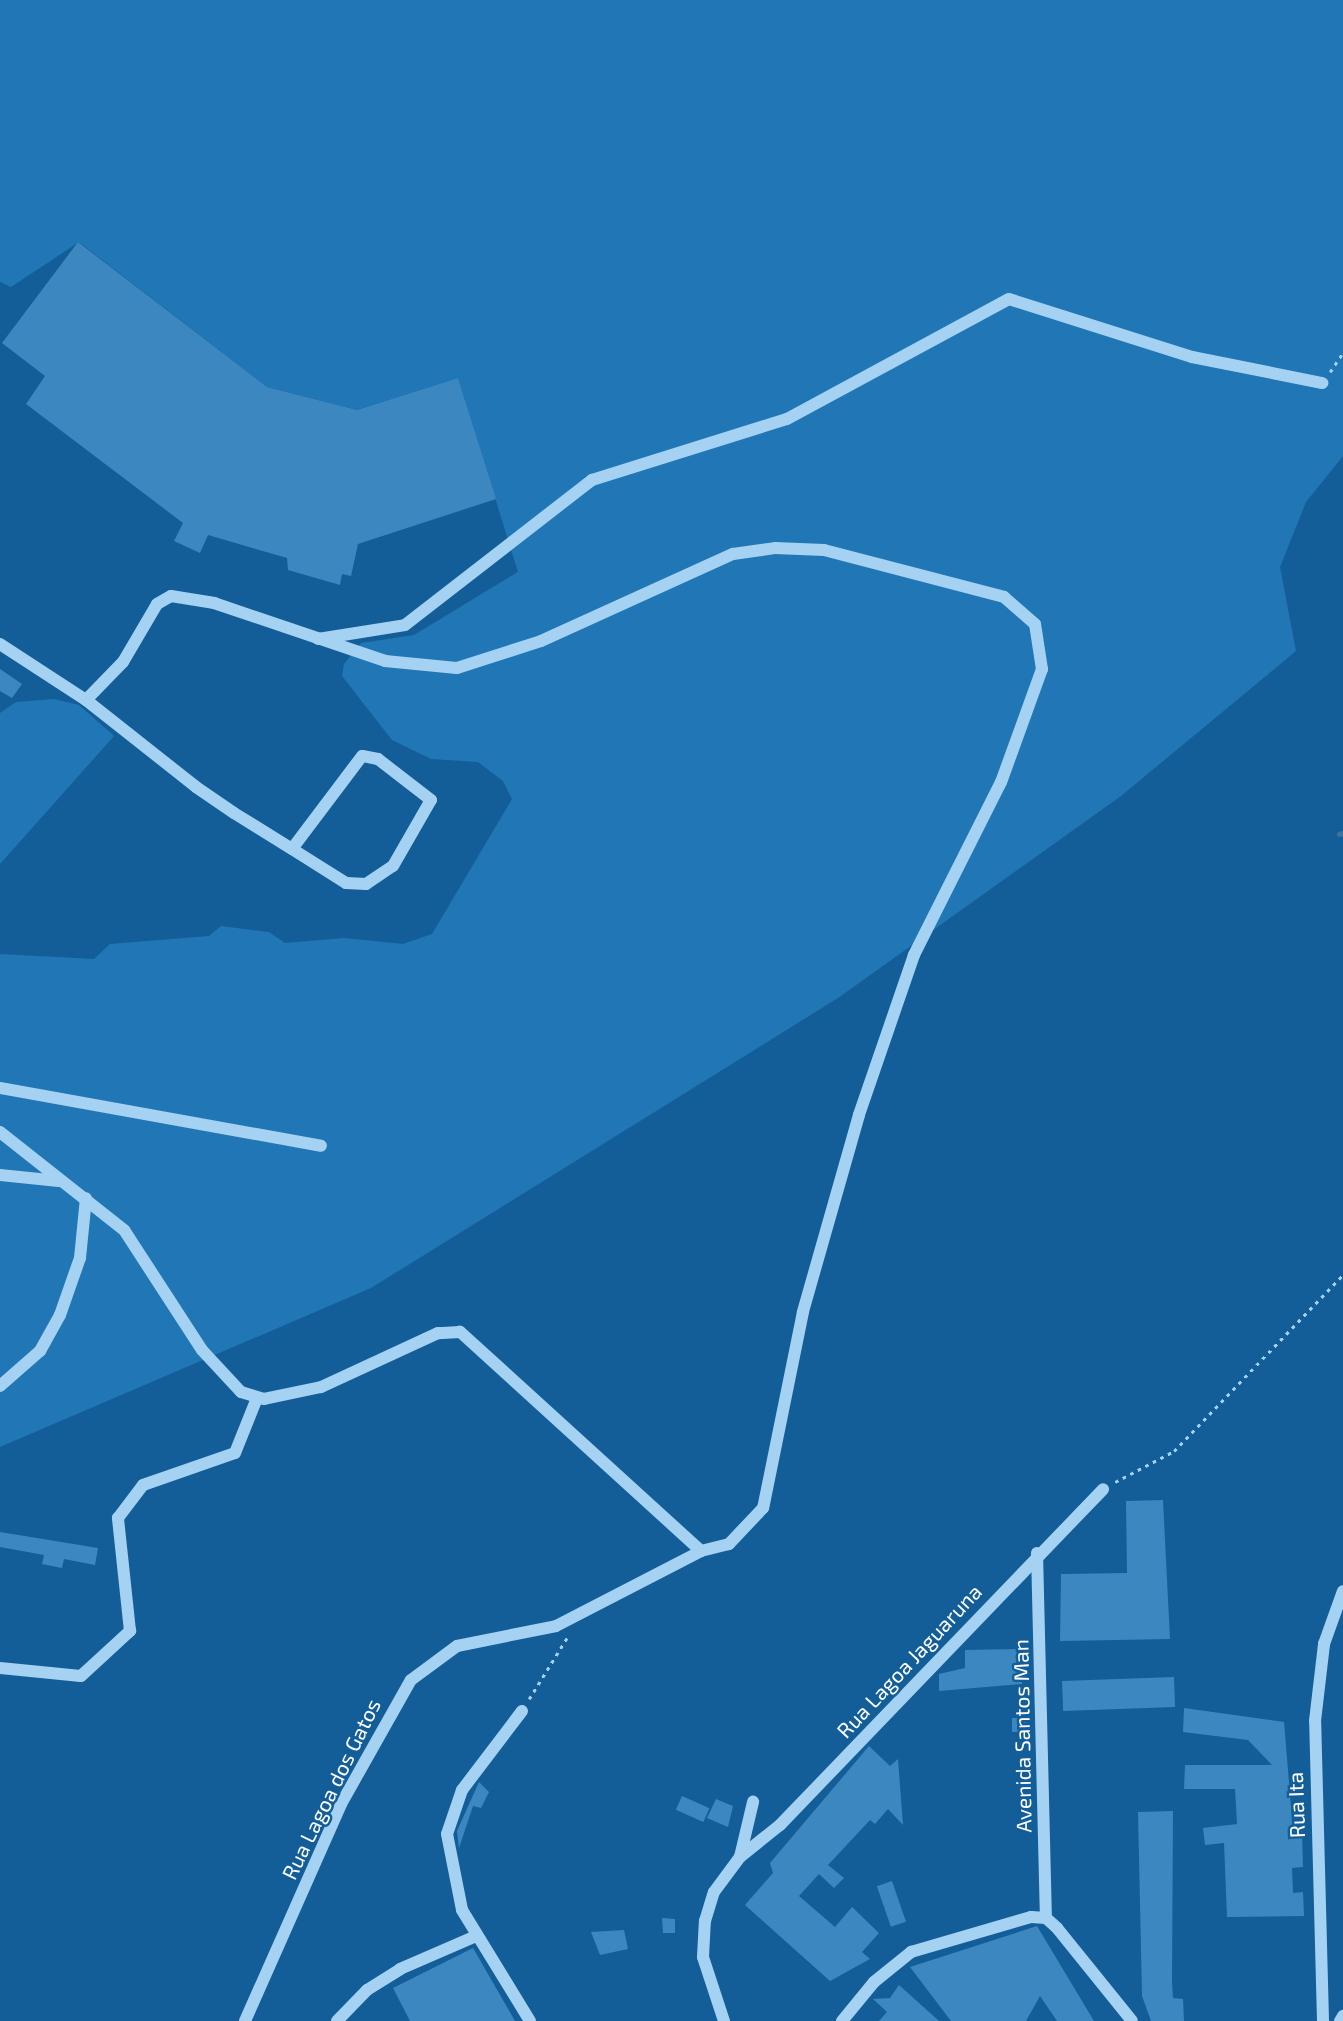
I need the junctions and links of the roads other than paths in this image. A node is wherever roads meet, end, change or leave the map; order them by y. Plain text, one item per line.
1 (1322, 383) road end
2 (314, 640) junction
3 (0, 645) edge
4 (86, 700) junction
5 (292, 849) junction
6 (0, 1088) edge
7 (0, 1132) edge
8 (321, 1146) dead end
9 (0, 1175) edge
10 (61, 1181) junction
11 (86, 1198) junction
12 (0, 1386) edge
13 (257, 1398) junction
14 (1102, 1489) road end
15 (701, 1551) junction
16 (1037, 1553) junction
17 (1343, 1591) edge
18 (0, 1668) edge
19 (522, 1711) road end
20 (753, 1802) dead end
21 (740, 1857) junction
22 (1046, 1918) junction
23 (476, 1936) junction
24 (1343, 2015) edge
25 (245, 2021) edge
26 (337, 2021) edge
27 (530, 2021) edge
28 (724, 2021) edge
29 (842, 2021) edge
30 (1132, 2021) edge
31 (1323, 2021) edge
32 (1340, 2021) edge

1 - 2 street
2 - 4 street, Rua Lagoa dos Gatos
2 - 15 street, Rua Lagoa dos Gatos
3 - 4 street
4 - 5 street
5 - 5 street
6 - 8 street
7 - 10 street
9 - 10 street
10 - 11 street
11 - 12 street
11 - 13 street
13 - 15 street
13 - 18 street
14 - 16 street, Rua Lagoa Jaguaruna
15 - 25 street, Rua Lagoa dos Gatos
16 - 21 street, Rua Lagoa Jaguaruna
16 - 22 street, Avenida Santos Man
17 - 31 street, Rua Ita
19 - 23 street
20 - 21 street
21 - 28 street
22 - 29 street
22 - 30 street
23 - 26 street
23 - 27 street
24 - 32 street

